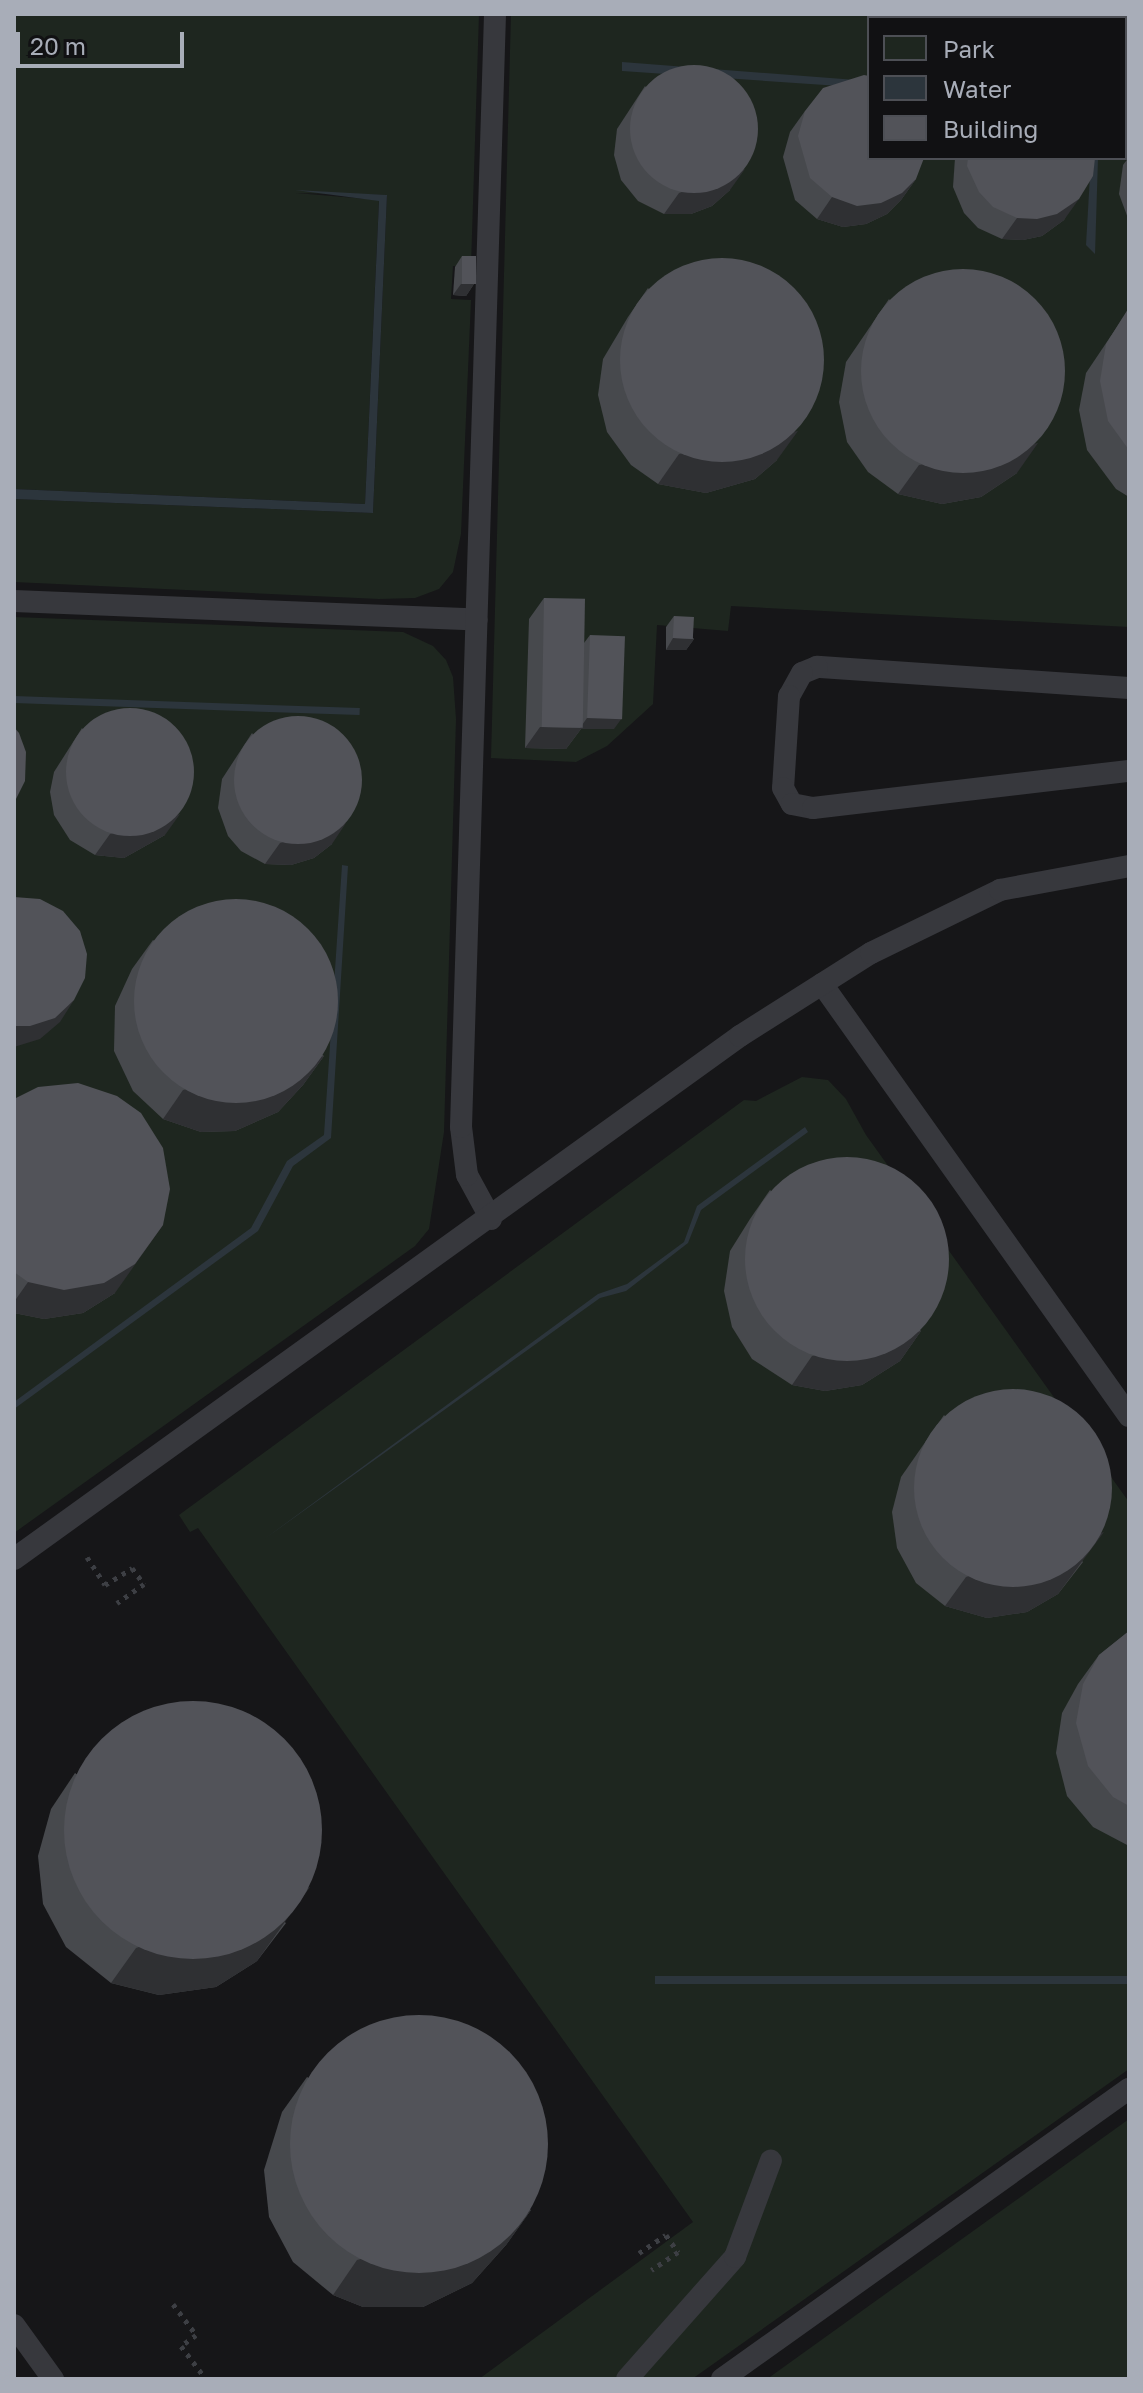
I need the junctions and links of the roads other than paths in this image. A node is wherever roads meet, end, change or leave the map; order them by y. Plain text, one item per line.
1 (495, 15) edge
2 (14, 601) edge
3 (477, 620) junction
4 (1129, 688) edge
5 (1129, 771) edge
6 (1129, 866) edge
7 (822, 984) junction
8 (491, 1219) junction
9 (1129, 1416) edge
10 (14, 1559) edge
11 (1129, 2089) edge
12 (771, 2160) dead end
13 (14, 2325) edge
14 (53, 2379) edge
15 (627, 2379) edge
16 (722, 2379) edge

1 - 3 lane
2 - 3 lane
3 - 8 lane
4 - 5 lane
6 - 7 lane
7 - 8 lane
7 - 9 lane
8 - 10 lane
11 - 16 lane
12 - 15 lane
13 - 14 lane

